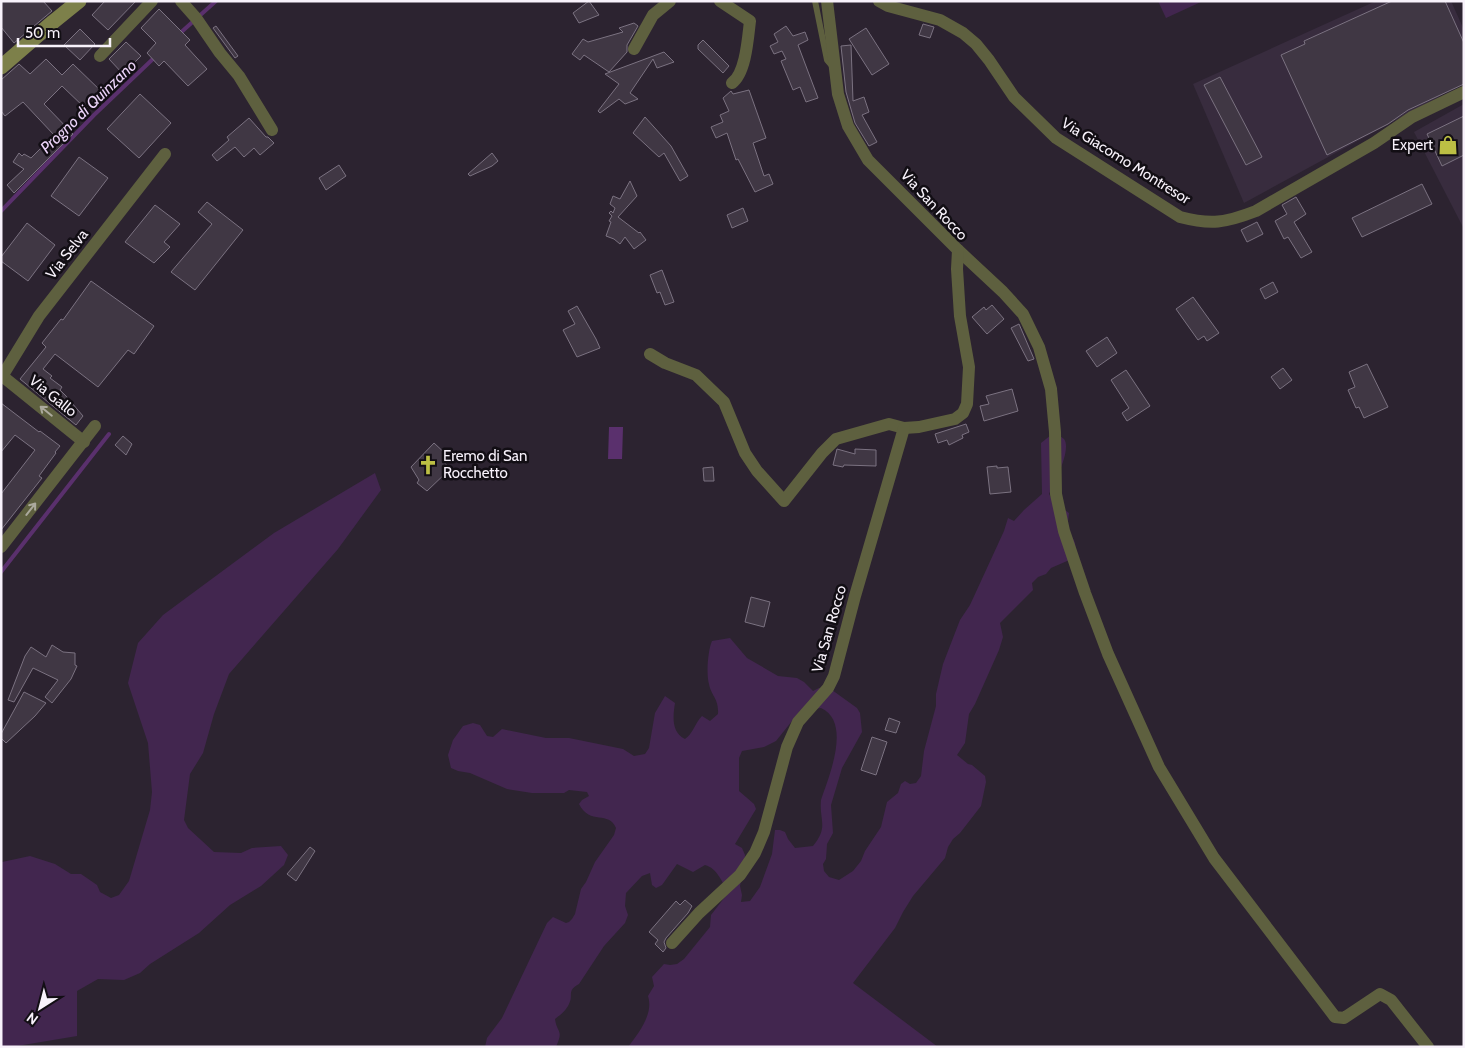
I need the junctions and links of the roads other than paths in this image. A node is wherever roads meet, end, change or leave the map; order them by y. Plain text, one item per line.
1 (79, 1) edge
2 (152, 1) edge
3 (670, 1) edge
4 (720, 1) edge
5 (815, 1) edge
6 (826, 1) edge
7 (879, 1) edge
8 (182, 2) edge
9 (634, 49) dead end
10 (100, 56) dead end
11 (1, 68) edge
12 (835, 69) junction
13 (732, 83) dead end
14 (1464, 92) edge
15 (272, 130) dead end
16 (165, 154) dead end
17 (958, 250) junction
18 (650, 354) dead end
19 (2, 376) edge
20 (95, 426) dead end
21 (904, 428) junction
22 (84, 442) junction
23 (1, 547) edge
24 (672, 943) dead end
25 (1428, 1047) edge

1 - 11 street
2 - 10 street
3 - 9 street
4 - 13 street
5 - 12 lane
6 - 12 street, Via San Rocco
7 - 14 street, Via Giacomo Montresor
8 - 15 street
12 - 17 street, Via San Rocco
16 - 19 street, Via Selva
17 - 21 street, Via San Rocco
17 - 25 street
18 - 21 street, Via San Rocco
22 -> 19 street, Via Gallo
20 - 22 street
21 - 24 street, Via San Rocco
23 -> 22 street

